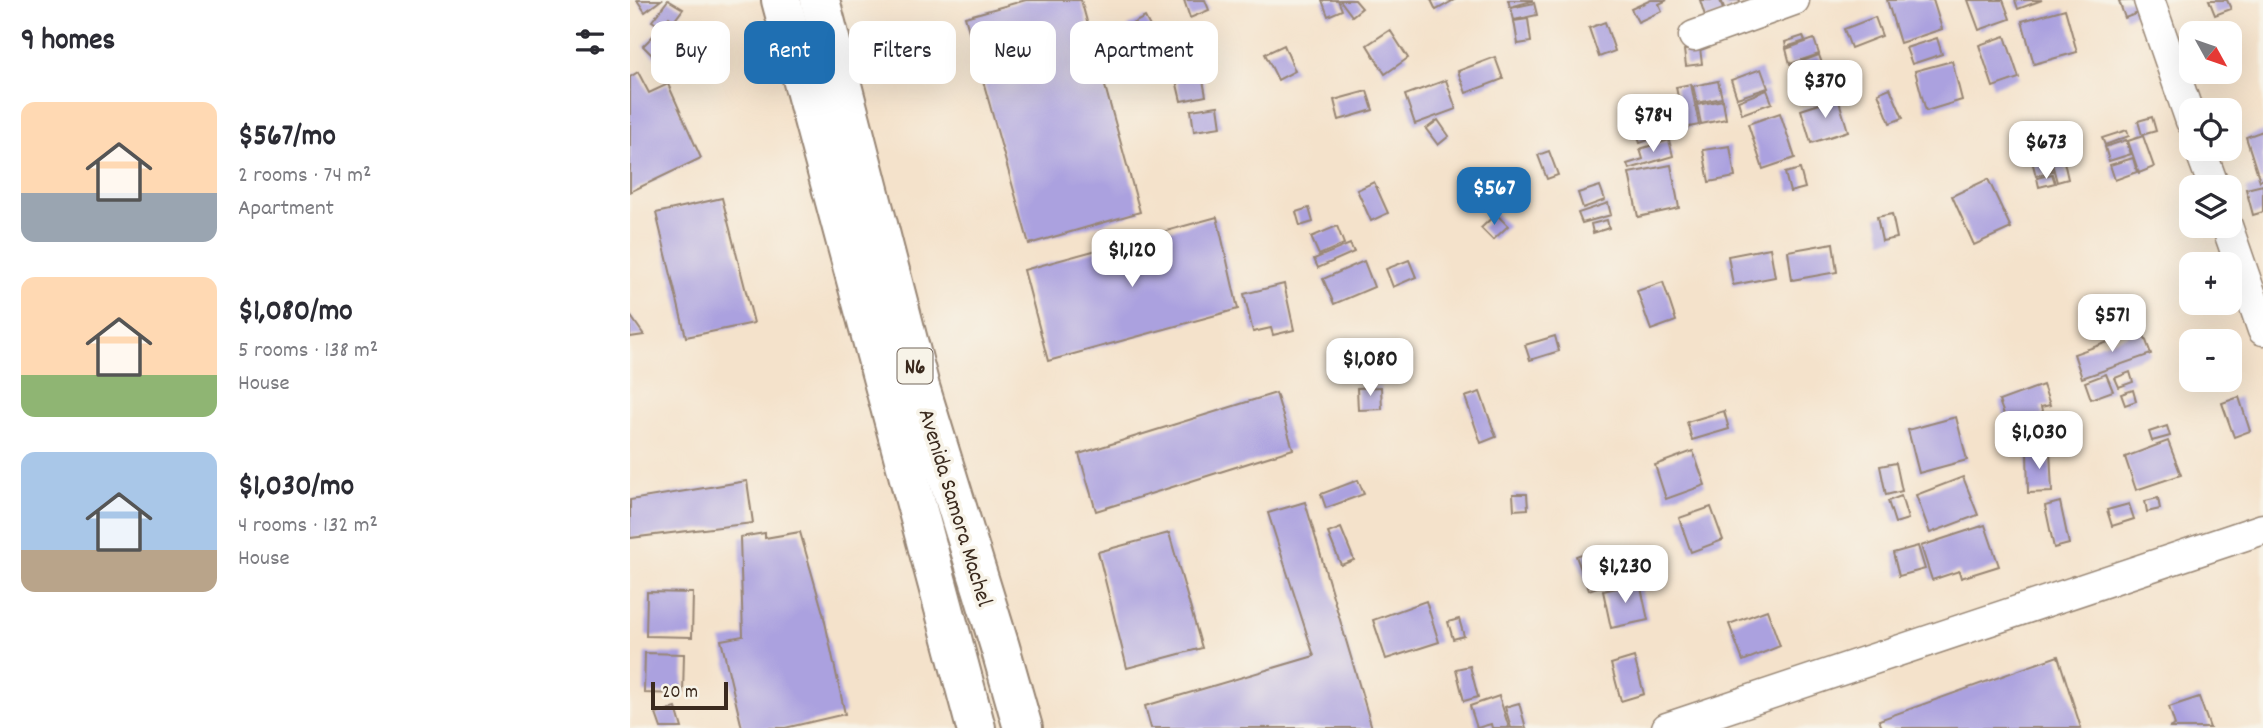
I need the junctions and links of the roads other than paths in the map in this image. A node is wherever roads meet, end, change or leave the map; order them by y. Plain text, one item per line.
1 (781, 0) edge
2 (820, 0) edge
3 (1794, 0) edge
4 (2150, 0) edge
5 (1694, 36) dead end
6 (2183, 98) edge
7 (2231, 238) edge
8 (2263, 330) edge
9 (2263, 529) edge
10 (976, 728) edge
11 (1023, 728) edge
12 (1667, 728) edge

1 - 10 highway, Avenida Samora Machel / N6
2 - 11 highway, Avenida Samora Machel / N6
3 - 5 street
4 - 6 street
7 - 8 street
9 - 12 street

